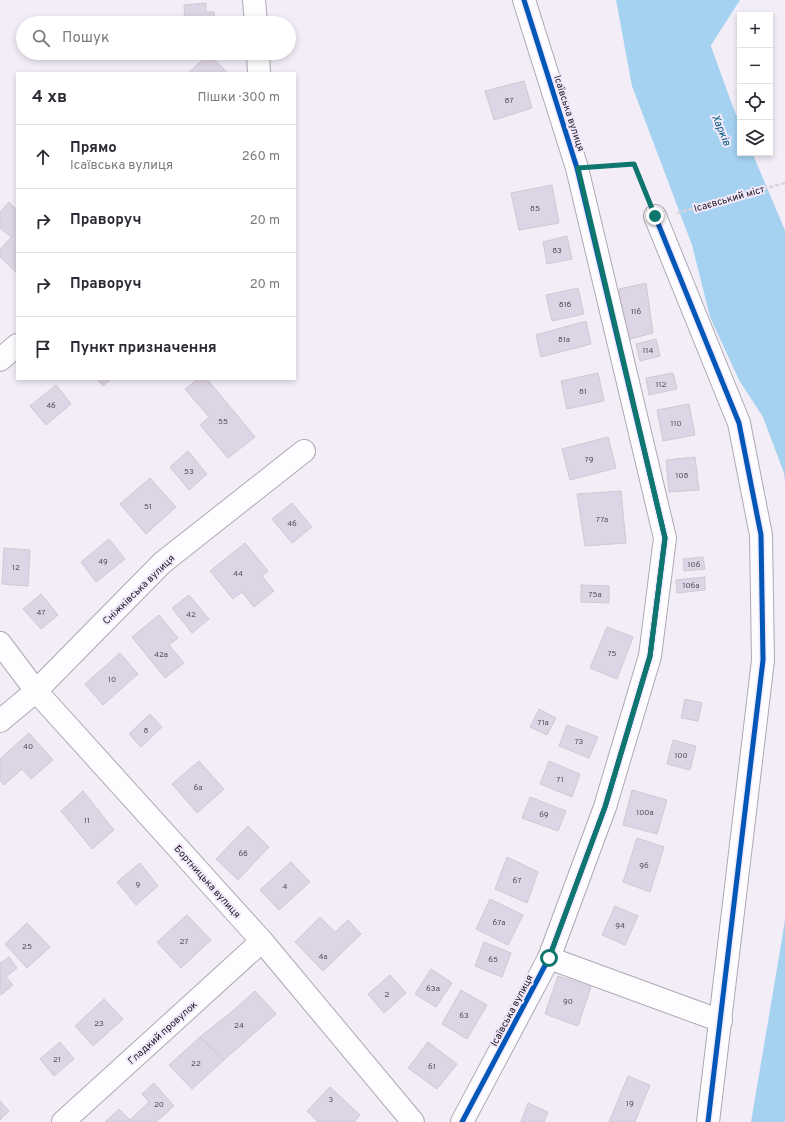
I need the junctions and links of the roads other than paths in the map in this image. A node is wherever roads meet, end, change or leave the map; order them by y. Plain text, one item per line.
1 (254, 0) edge
2 (524, 0) edge
3 (255, 16) edge
4 (258, 60) edge
5 (259, 72) edge
6 (665, 215) road end
7 (16, 346) edge
8 (0, 360) edge
9 (304, 451) dead end
10 (0, 643) edge
11 (36, 691) junction
12 (0, 721) edge
13 (262, 941) junction
14 (549, 958) junction
15 (721, 1021) junction
16 (63, 1122) edge
17 (413, 1122) edge
18 (462, 1122) edge
19 (708, 1122) edge

1 - 3 street
2 - 14 street, Ісаївська вулиця
4 - 5 street
6 - 15 street
7 - 8 street
9 - 11 street, Сніжківська вулиця
10 - 11 street, Бортницька вулиця
11 - 12 street, Сніжківська вулиця
11 - 13 street, Бортницька вулиця
13 - 16 street, Гладкий провулок
13 - 17 street, Бортницька вулиця
14 - 15 street
14 - 18 street, Ісаївська вулиця
15 - 19 street

